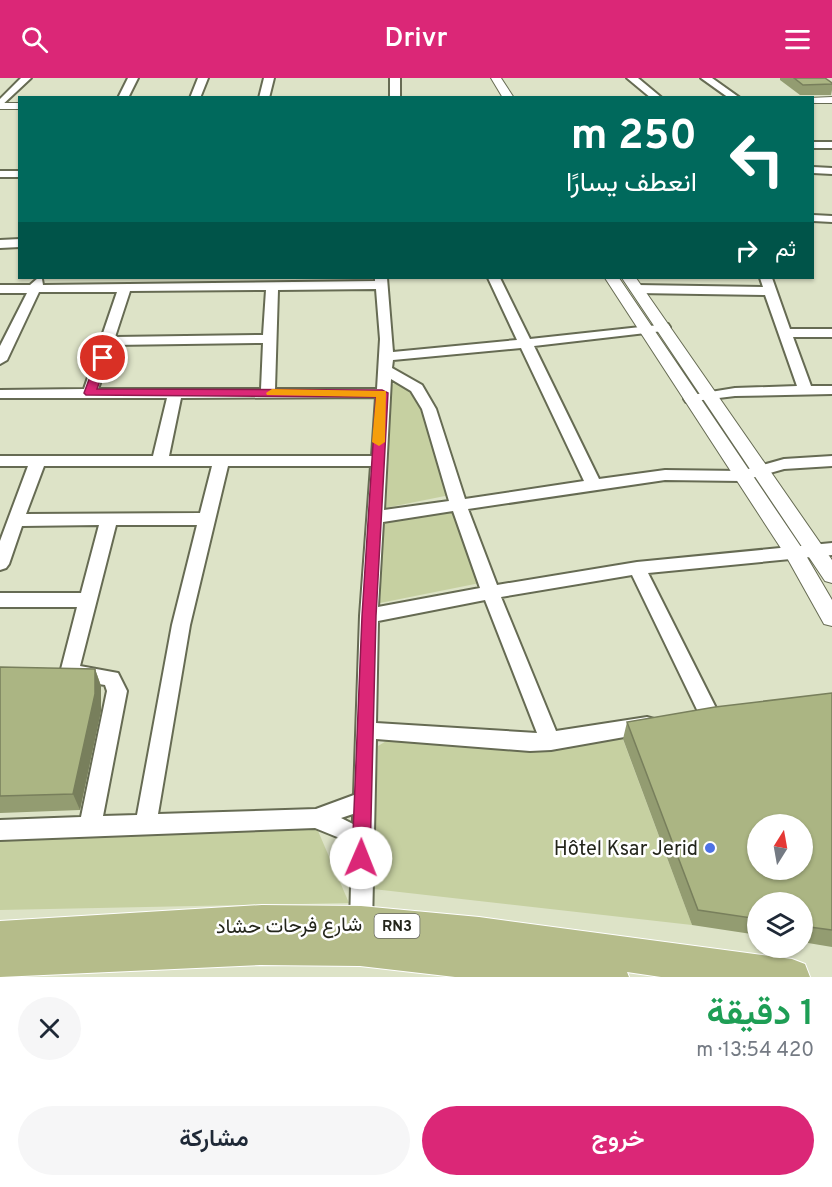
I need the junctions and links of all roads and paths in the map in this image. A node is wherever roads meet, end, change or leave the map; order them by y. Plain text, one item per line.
1 (26, 78) edge
2 (133, 78) edge
3 (203, 78) edge
4 (269, 78) edge
5 (395, 78) edge
6 (483, 78) edge
7 (496, 78) edge
8 (633, 78) edge
9 (705, 78) edge
10 (124, 96) edge
11 (196, 96) edge
12 (264, 96) edge
13 (395, 96) edge
14 (494, 96) edge
15 (508, 96) edge
16 (656, 96) edge
17 (733, 96) edge
18 (814, 100) edge
19 (832, 100) edge
20 (0, 105) edge
21 (18, 106) edge
22 (814, 144) edge
23 (832, 145) edge
24 (814, 170) edge
25 (831, 172) edge
26 (0, 174) edge
27 (18, 174) edge
28 (823, 219) edge
29 (832, 233) edge
30 (18, 243) edge
31 (0, 244) edge
32 (494, 279) edge
33 (613, 279) edge
34 (766, 279) edge
35 (381, 281) edge
36 (37, 283) edge
37 (633, 283) edge
38 (680, 283) edge
39 (272, 286) junction
40 (125, 287) junction
41 (0, 289) edge
42 (771, 291) junction
43 (655, 328) junction
44 (787, 333) junction
45 (832, 333) edge
46 (269, 339) junction
47 (109, 341) junction
48 (526, 342) junction
49 (0, 360) edge
50 (386, 363) junction
51 (805, 390) junction
52 (832, 390) edge
53 (175, 392) junction
54 (90, 393) junction
55 (268, 393) junction
56 (382, 393) junction
57 (0, 394) edge
58 (700, 398) junction
59 (160, 460) junction
60 (0, 461) edge
61 (38, 461) junction
62 (221, 461) junction
63 (377, 461) junction
64 (832, 461) edge
65 (760, 472) junction
66 (741, 476) junction
67 (594, 485) junction
68 (458, 503) junction
69 (376, 517) junction
70 (207, 519) junction
71 (109, 520) junction
72 (9, 531) edge
73 (823, 549) edge
74 (794, 552) junction
75 (0, 564) edge
76 (637, 568) junction
77 (832, 576) edge
78 (492, 592) junction
79 (0, 600) edge
80 (88, 600) junction
81 (369, 616) junction
82 (832, 618) edge
83 (46, 673) edge
84 (69, 673) junction
85 (686, 718) edge
86 (662, 723) edge
87 (366, 730) junction
88 (551, 742) junction
89 (363, 801) junction
90 (316, 818) junction
91 (146, 823) junction
92 (90, 827) junction
93 (0, 830) edge
94 (361, 837) junction
95 (261, 934) junction
96 (361, 936) junction
97 (0, 939) edge
98 (0, 962) edge
99 (612, 968) edge
100 (772, 976) edge

1 - 20 street
2 - 10 street
3 - 11 street
4 - 12 street
5 - 13 street
6 - 14 street
7 - 15 street
8 - 16 street
9 - 17 street
18 - 19 street
20 - 21 street
22 - 23 street
24 - 25 street
26 - 27 street
28 - 29 street
30 - 31 street
32 - 48 street
33 - 43 street
34 - 42 street
35 - 39 street
35 - 50 street
36 - 40 street
36 - 41 street
36 - 49 street
37 - 38 street
37 - 43 street
38 - 42 street
39 - 40 street
39 - 46 street
40 - 47 street
42 - 44 street
43 - 48 street
43 - 58 street
44 - 45 street
44 - 51 street
46 - 47 street
46 - 55 street
47 - 54 street
48 - 50 street
48 - 67 street
50 - 56 street
50 - 68 street
51 - 52 street
51 - 58 street
53 - 54 street
53 - 55 street
53 - 59 street
54 - 57 street
55 - 56 street
56 - 63 street
58 - 65 street
58 - 66 street
59 - 61 street
59 - 62 street
60 - 61 street
61 - 72 street
62 - 63 street
62 - 70 street
63 - 69 street
64 - 65 street
65 - 66 street
65 - 73 street
66 - 67 street
66 - 74 street
67 - 68 street
68 - 69 street
68 - 78 street
69 - 81 street
70 - 71 street
70 - 91 street
71 - 72 street
71 - 80 street
72 - 75 street
73 - 74 street
73 - 77 street
74 - 76 street
74 - 82 street
76 - 78 street
76 - 85 street
78 - 81 street
78 - 88 street
79 - 80 street
80 - 84 street
81 - 87 street
83 - 84 street
84 - 92 street
86 - 88 street
87 - 88 street
87 - 89 street
89 - 90 street
89 - 94 street
90 - 91 street
90 - 94 street
91 - 92 street
92 - 93 street
94 - 96 street
95 - 96 main road, شارع فرحات حشاد / RN3
95 - 97 main road, شارع فرحات حشاد / RN3
95 - 98 main road, شارع فرحات حشاد / RN3
96 - 99 main road, شارع فرحات حشاد / RN3
99 - 100 main road, شارع فرحات حشاد / RN3

